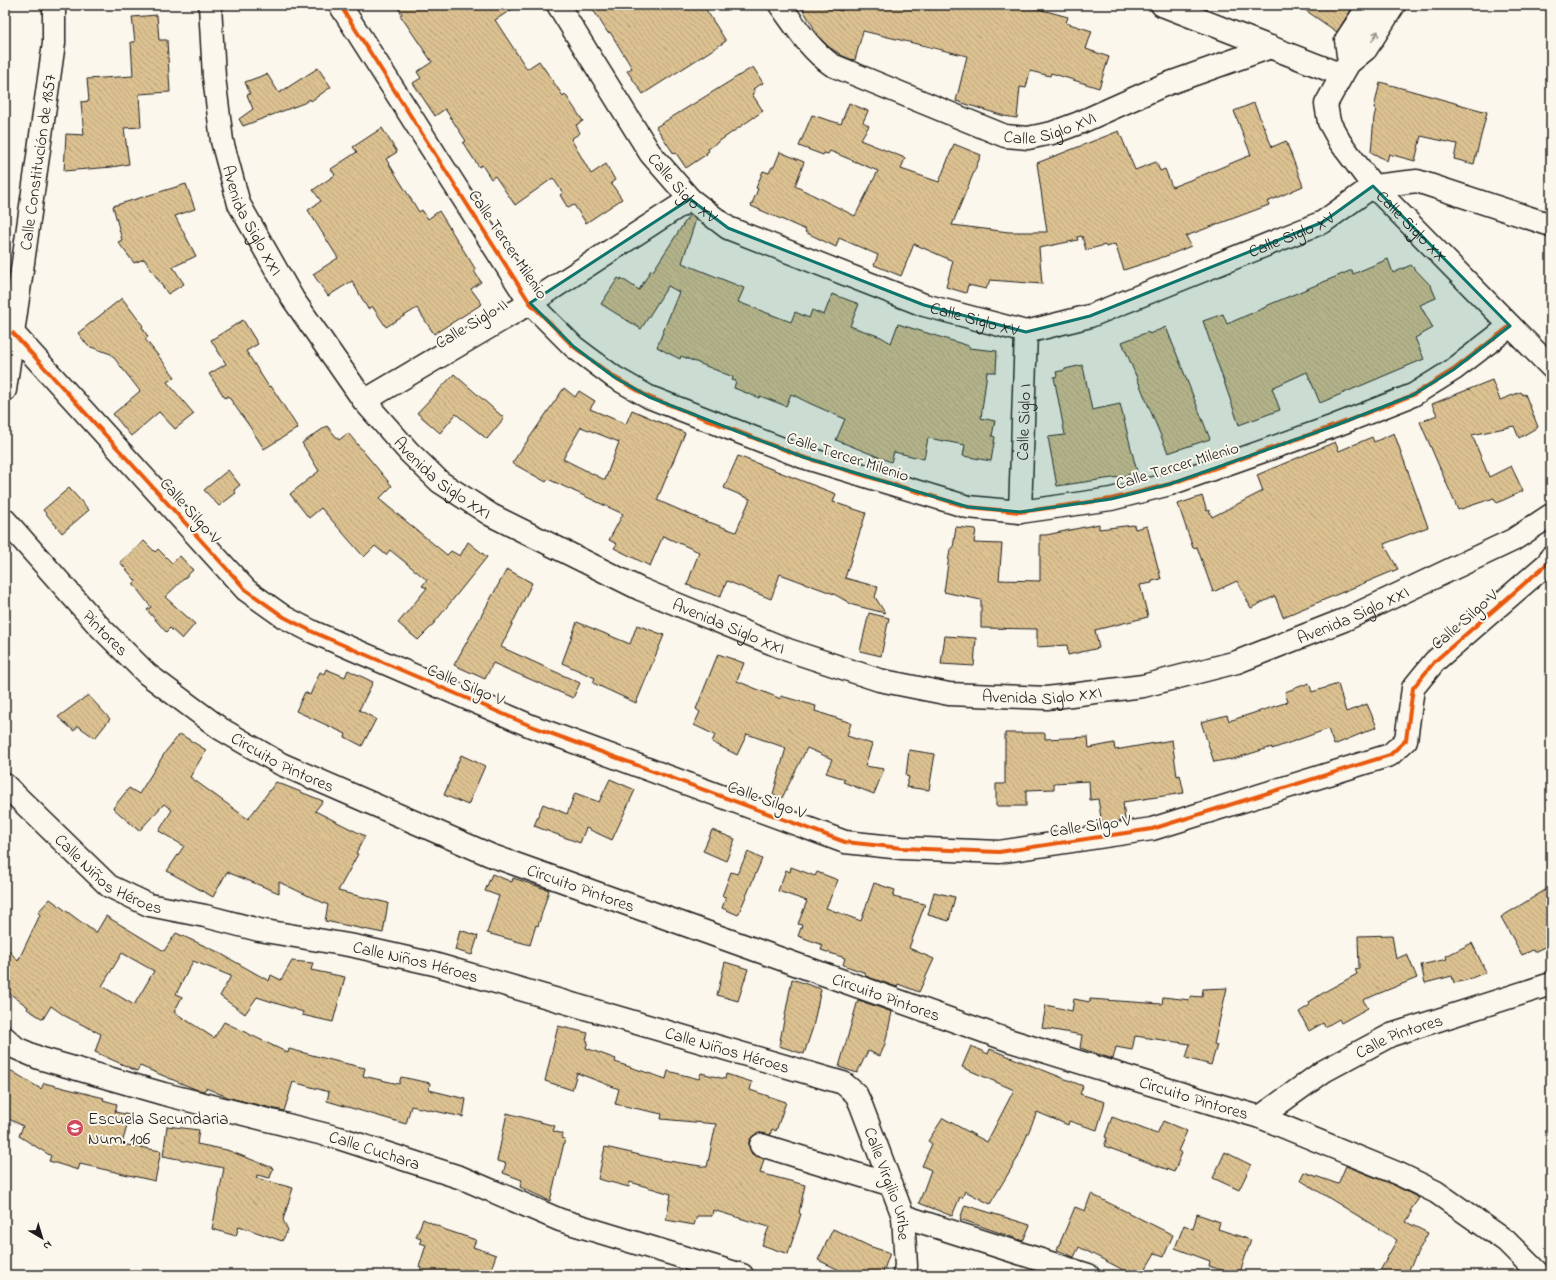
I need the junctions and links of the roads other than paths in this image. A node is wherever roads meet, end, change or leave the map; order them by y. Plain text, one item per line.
1 (54, 5) edge
2 (210, 5) edge
3 (340, 5) edge
4 (558, 5) edge
5 (780, 5) edge
6 (1162, 5) edge
7 (1369, 5) edge
8 (1394, 5) edge
9 (1271, 47) junction
10 (1346, 69) junction
11 (1373, 186) junction
12 (690, 199) junction
13 (1551, 225) edge
14 (530, 303) junction
15 (1510, 326) junction
16 (1026, 332) junction
17 (13, 333) junction
18 (1551, 367) edge
19 (5, 390) edge
20 (364, 401) junction
21 (1020, 512) junction
22 (1551, 515) edge
23 (5, 520) edge
24 (1551, 557) edge
25 (221, 729) joint
26 (5, 785) edge
27 (1551, 984) edge
28 (5, 1038) edge
29 (856, 1094) joint
30 (1260, 1117) junction
31 (761, 1145) dead end
32 (892, 1185) junction
33 (903, 1216) junction
34 (742, 1275) edge
35 (904, 1275) edge
36 (1088, 1275) edge
37 (1540, 1275) edge

1 - 17 street, Calle Constitución de 1857
2 - 20 street, Avenida Siglo XXI
3 - 14 street, Calle Tercer Milenio
4 - 12 street, Calle Siglo XV
5 - 9 street, Calle Siglo XVI
6 - 9 street
7 - 10 street
10 -> 8 street, Calle Siglo XX
9 - 10 street
10 - 11 street, Calle Siglo XX
11 - 13 street, Calle Siglo XV
11 - 15 street, Calle Siglo XX
11 - 16 street, Calle Siglo XV
12 - 14 street, Calle Siglo II
12 - 16 street, Calle Siglo XV
14 - 20 street, Calle Siglo II
14 - 21 street, Calle Tercer Milenio
15 - 18 street, Calle Siglo XX
15 - 21 street, Calle Tercer Milenio
16 - 21 street, Calle Siglo I
17 - 19 street, Calle Constitución de 1857
17 - 24 street, Calle Silgo V
20 - 22 street, Avenida Siglo XXI
23 - 25 street, Pintores
25 - 30 street, Circuito Pintores
26 - 29 street, Calle Niños Héroes
27 - 30 street, Calle Pintores
28 - 34 street, Calle Cuchara
29 - 32 street, Calle Virgilio Uribe
30 - 37 street, Circuito Pintores
31 - 32 street
32 - 33 street, Calle Virgilio Uribe
33 - 35 street, Calle Virgilio Uribe
33 - 36 street

